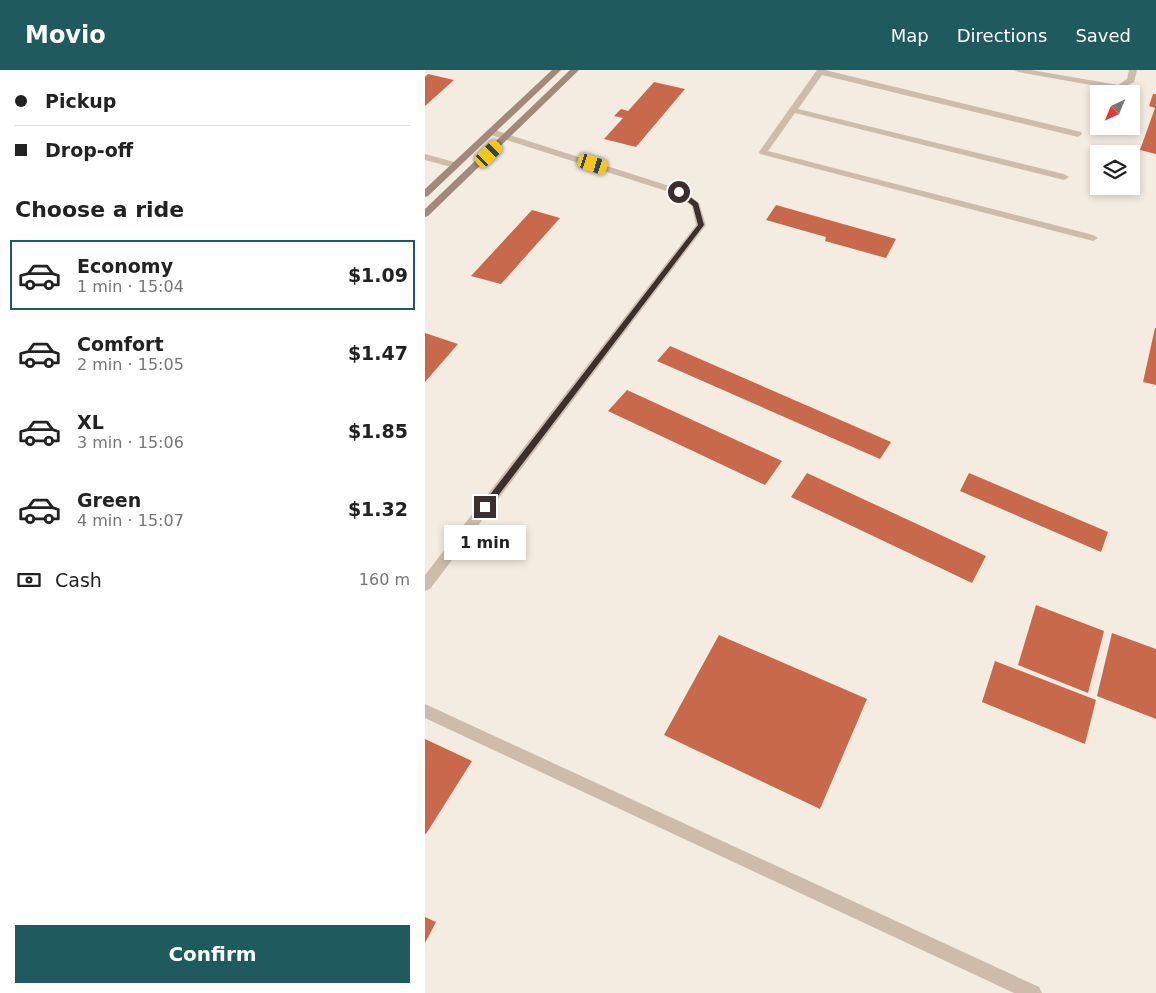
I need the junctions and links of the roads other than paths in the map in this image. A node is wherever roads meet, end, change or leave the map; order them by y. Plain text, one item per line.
1 (557, 70) edge
2 (575, 70) edge
3 (1018, 70) edge
4 (1133, 70) edge
5 (821, 71) edge
6 (793, 110) junction
7 (491, 132) junction
8 (1078, 134) dead end
9 (506, 136) junction
10 (425, 157) edge
11 (455, 165) junction
12 (1064, 177) dead end
13 (425, 194) edge
14 (425, 214) edge
15 (1093, 238) dead end
16 (425, 585) edge
17 (425, 712) edge
18 (1033, 993) edge

1 - 7 main road
2 - 9 main road
3 - 4 street
5 - 6 street
5 - 8 street
6 - 12 street
6 - 15 street
7 - 9 street
7 - 11 main road
9 - 14 main road
9 - 16 street
10 - 11 street
11 - 13 main road
17 - 18 street

